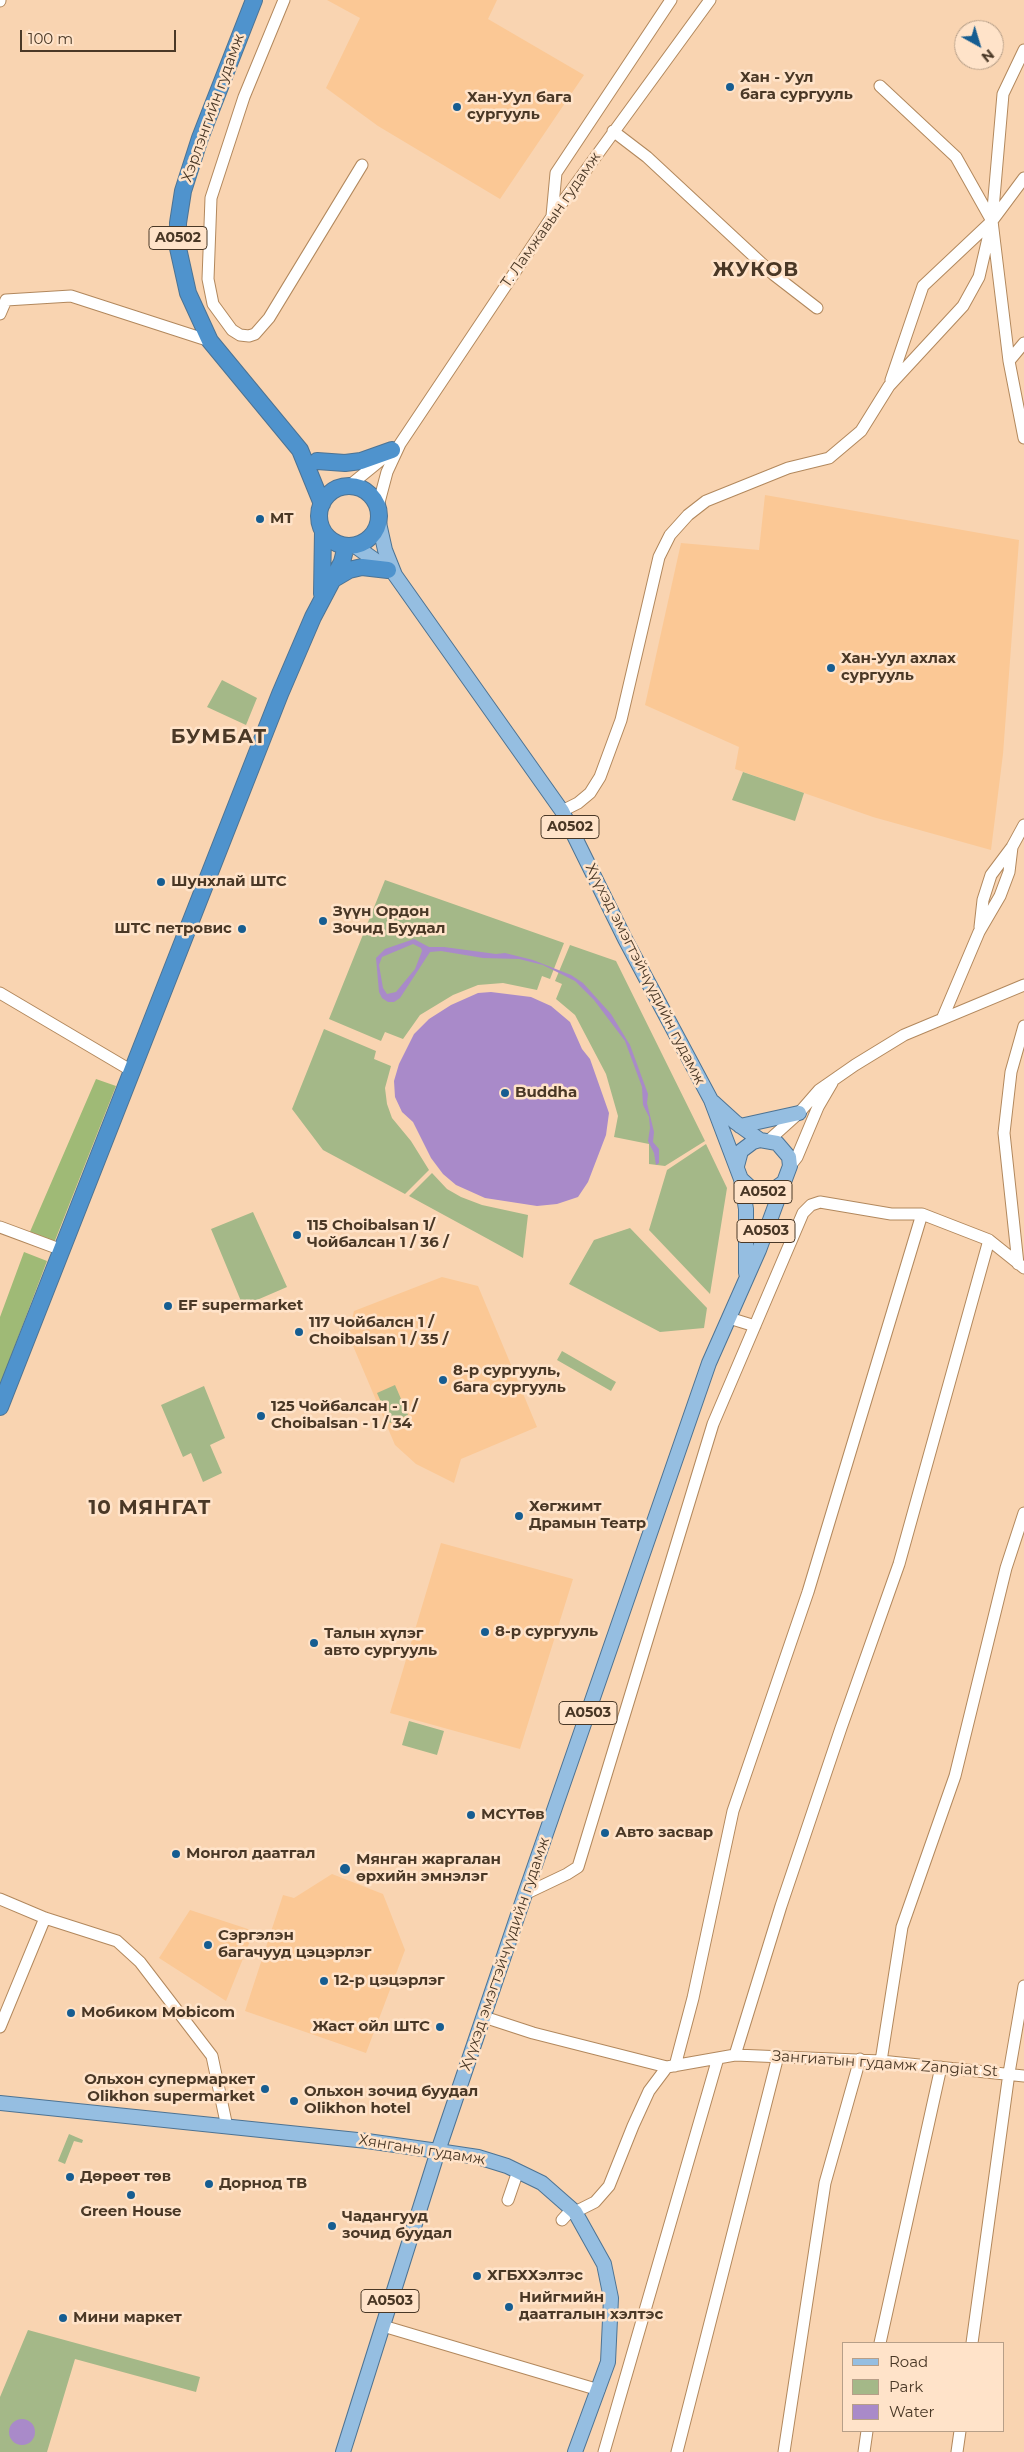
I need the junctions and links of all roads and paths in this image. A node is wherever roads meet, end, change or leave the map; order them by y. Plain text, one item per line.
1 (254, 0) edge
2 (284, 0) edge
3 (671, 0) edge
4 (710, 0) edge
5 (1024, 50) edge
6 (880, 86) dead end
7 (613, 131) junction
8 (362, 165) dead end
9 (1024, 178) edge
10 (551, 218) junction
11 (992, 220) junction
12 (817, 308) dead end
13 (0, 314) edge
14 (210, 341) junction
15 (1024, 343) edge
16 (1009, 361) junction
17 (889, 386) junction
18 (1024, 438) edge
19 (396, 447) junction
20 (300, 450) junction
21 (317, 461) junction
22 (345, 486) junction
23 (322, 504) junction
24 (378, 506) junction
25 (379, 523) junction
26 (323, 531) junction
27 (350, 546) junction
28 (392, 572) junction
29 (332, 580) junction
30 (322, 598) junction
31 (562, 811) junction
32 (1024, 825) edge
33 (1024, 985) edge
34 (0, 993) edge
35 (943, 1017) junction
36 (1024, 1026) edge
37 (132, 1071) junction
38 (840, 1075) junction
39 (711, 1100) junction
40 (799, 1113) junction
41 (740, 1126) junction
42 (764, 1140) junction
43 (790, 1166) junction
44 (739, 1172) junction
45 (784, 1182) junction
46 (922, 1214) junction
47 (0, 1227) edge
48 (989, 1240) junction
49 (62, 1250) junction
50 (1021, 1266) edge
51 (746, 1278) junction
52 (729, 1318) junction
53 (755, 1326) junction
54 (1, 1402) edge
55 (1024, 1513) edge
56 (525, 1894) junction
57 (0, 1899) edge
58 (44, 1918) junction
59 (1024, 1986) edge
60 (484, 2017) junction
61 (0, 2027) edge
62 (735, 2055) junction
63 (778, 2056) junction
64 (718, 2058) junction
65 (860, 2060) junction
66 (881, 2061) junction
67 (667, 2066) junction
68 (941, 2067) junction
69 (1009, 2073) junction
70 (1024, 2076) edge
71 (0, 2103) edge
72 (227, 2127) junction
73 (438, 2151) junction
74 (518, 2171) junction
75 (508, 2200) dead end
76 (573, 2210) junction
77 (562, 2220) dead end
78 (382, 2326) junction
79 (880, 2342) edge
80 (972, 2342) edge
81 (599, 2390) junction
82 (867, 2432) edge
83 (960, 2432) edge
84 (343, 2452) edge
85 (575, 2452) edge
86 (604, 2452) edge
87 (677, 2452) edge
88 (784, 2452) edge
89 (864, 2452) edge
90 (957, 2452) edge

1 - 14 highway, Хэрлэнгийн гудамж / A0502
2 - 8 street
3 - 10 street
4 - 7 street, Т. Ламжавын гудамж
5 - 11 street
6 - 11 street
7 - 10 street, Т. Ламжавын гудамж
7 - 12 street
9 - 11 street
10 - 19 street, Т. Ламжавын гудамж
11 - 16 street
11 - 17 street
11 - 17 street
13 - 14 street
14 - 20 highway, Хэрлэнгийн гудамж / A0502
15 - 16 street
16 - 18 street
17 - 31 street
19 - 21 highway
19 - 22 street, Т. Ламжавын гудамж
19 - 24 street, Т. Ламжавын гудамж
20 - 21 highway, Хэрлэнгийн гудамж / A0502
20 - 23 highway, Хэрлэнгийн гудамж / A0502
21 - 22 highway, Хэрлэнгийн гудамж / A0502
22 - 23 highway
22 - 24 highway, A0502
23 - 26 highway, A0502
24 - 25 highway, A0502
25 - 27 highway
25 - 28 main road, Хүүхэд эмэгтэйчүүдийн гудамж / A0502
26 - 27 highway, A0502
26 - 30 highway
27 - 28 main road, Хүүхэд эмэгтэйчүүдийн гудамж / A0502
27 - 29 highway
28 - 29 highway
28 - 31 main road, Хүүхэд эмэгтэйчүүдийн гудамж / A0502
29 - 30 highway
30 - 37 highway
31 - 39 main road, Хүүхэд эмэгтэйчүүдийн гудамж / A0502
32 - 35 street
33 - 35 street
34 - 37 street
35 - 38 street
36 - 50 street
37 - 49 highway
38 - 40 street
38 - 43 street
39 - 41 main road, Хүүхэд эмэгтэйчүүдийн гудамж / A0502
39 - 44 main road, Хүүхэд эмэгтэйчүүдийн гудамж / A0502
40 - 41 main road
40 - 42 street
41 - 42 main road, Хүүхэд эмэгтэйчүүдийн гудамж / A0502
42 - 43 main road, Хүүхэд эмэгтэйчүүдийн гудамж / A0502
42 - 44 main road, A0502
43 - 45 main road, Хүүхэд эмэгтэйчүүдийн гудамж / A0502
44 - 45 main road, A0502
44 - 51 main road, Хүүхэд эмэгтэйчүүдийн гудамж / A0503
45 - 51 main road, Хүүхэд эмэгтэйчүүдийн гудамж / A0503
46 - 48 street
46 - 53 street
46 - 67 street
47 - 49 street
48 - 50 street
48 - 62 street
49 - 54 highway
51 - 52 main road, Хүүхэд эмэгтэйчүүдийн гудамж / A0503
52 - 53 street
52 - 56 main road, Хүүхэд эмэгтэйчүүдийн гудамж / A0503
53 - 56 street
55 - 66 street
56 - 60 main road, Хүүхэд эмэгтэйчүүдийн гудамж / A0503
57 - 58 street
58 - 61 street
58 - 72 street
59 - 69 street
60 - 67 street, Зангиатын гудамж Zangiat St
60 - 73 main road, Хүүхэд эмэгтэйчүүдийн гудамж / A0503
62 - 63 street, Зангиатын гудамж Zangiat St
62 - 64 street, Зангиатын гудамж Zangiat St
63 - 65 street, Зангиатын гудамж Zangiat St
63 - 87 street
64 - 67 street, Зангиатын гудамж Zangiat St
64 - 86 street
65 - 66 street, Зангиатын гудамж Zangiat St
65 - 88 street
66 - 68 street, Зангиатын гудамж Zangiat St
67 - 76 street
68 - 69 street, Зангиатын гудамж Zangiat St
68 - 79 street
69 - 70 street, Зангиатын гудамж Zangiat St
69 - 80 street
71 - 72 main road, Хянганы гудамж
72 - 73 main road, Хянганы гудамж
73 - 74 main road, Хянганы гудамж
73 - 78 main road, A0503
74 - 75 street
74 - 76 main road, Хянганы гудамж
76 - 77 street
76 - 81 main road, Хянганы гудамж
78 - 81 street
78 - 84 main road, A0503
81 - 85 main road, Хянганы гудамж
82 - 89 street
83 - 90 street

